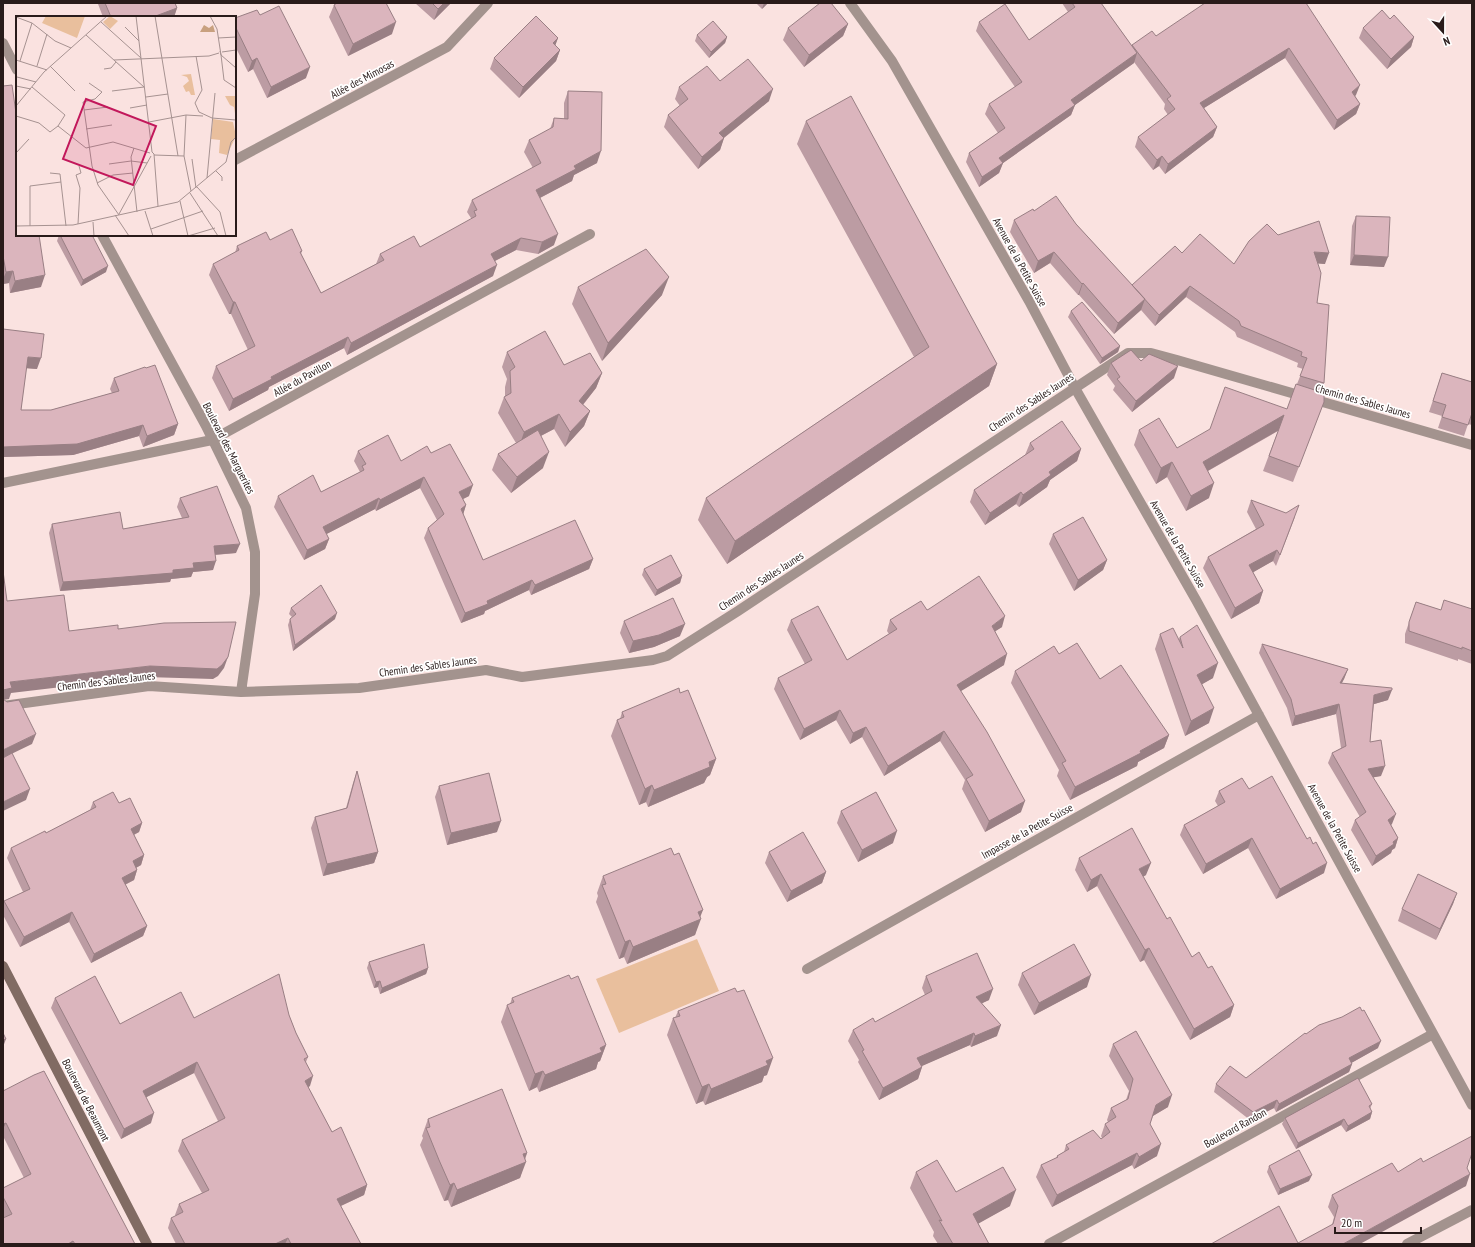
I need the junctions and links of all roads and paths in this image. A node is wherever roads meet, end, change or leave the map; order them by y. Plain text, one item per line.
1 (488, 3) edge
2 (850, 3) edge
3 (3, 43) edge
4 (16, 68) edge
5 (236, 159) edge
6 (590, 234) dead end
7 (103, 236) edge
8 (1075, 388) junction
9 (212, 440) junction
10 (1472, 445) edge
11 (3, 483) edge
12 (241, 692) junction
13 (3, 706) edge
14 (1259, 715) junction
15 (3, 966) edge
16 (807, 969) dead end
17 (1433, 1034) junction
18 (1472, 1105) edge
19 (1472, 1210) edge
20 (147, 1244) edge
21 (1049, 1244) edge
22 (1407, 1244) edge

1 - 5 street, Allée des Mimosas
2 - 8 street, Avenue de la Petite Suisse
3 - 4 street
6 - 9 street, Allée du Pavillon
7 - 9 street, Boulevard des Marguerites
8 - 10 street, Chemin des Sables Jaunes
8 - 12 street, Chemin des Sables Jaunes
8 - 14 street, Avenue de la Petite Suisse
9 - 11 street, Allée du Pavillon
9 - 12 street, Boulevard des Marguerites
12 - 13 street, Chemin des Sables Jaunes
14 - 16 street, Impasse de la Petite Suisse
14 - 17 street, Avenue de la Petite Suisse
15 - 20 street, Boulevard de Beaumont
17 - 18 street, Avenue de la Petite Suisse
17 - 21 street, Boulevard Randon
19 - 22 street

